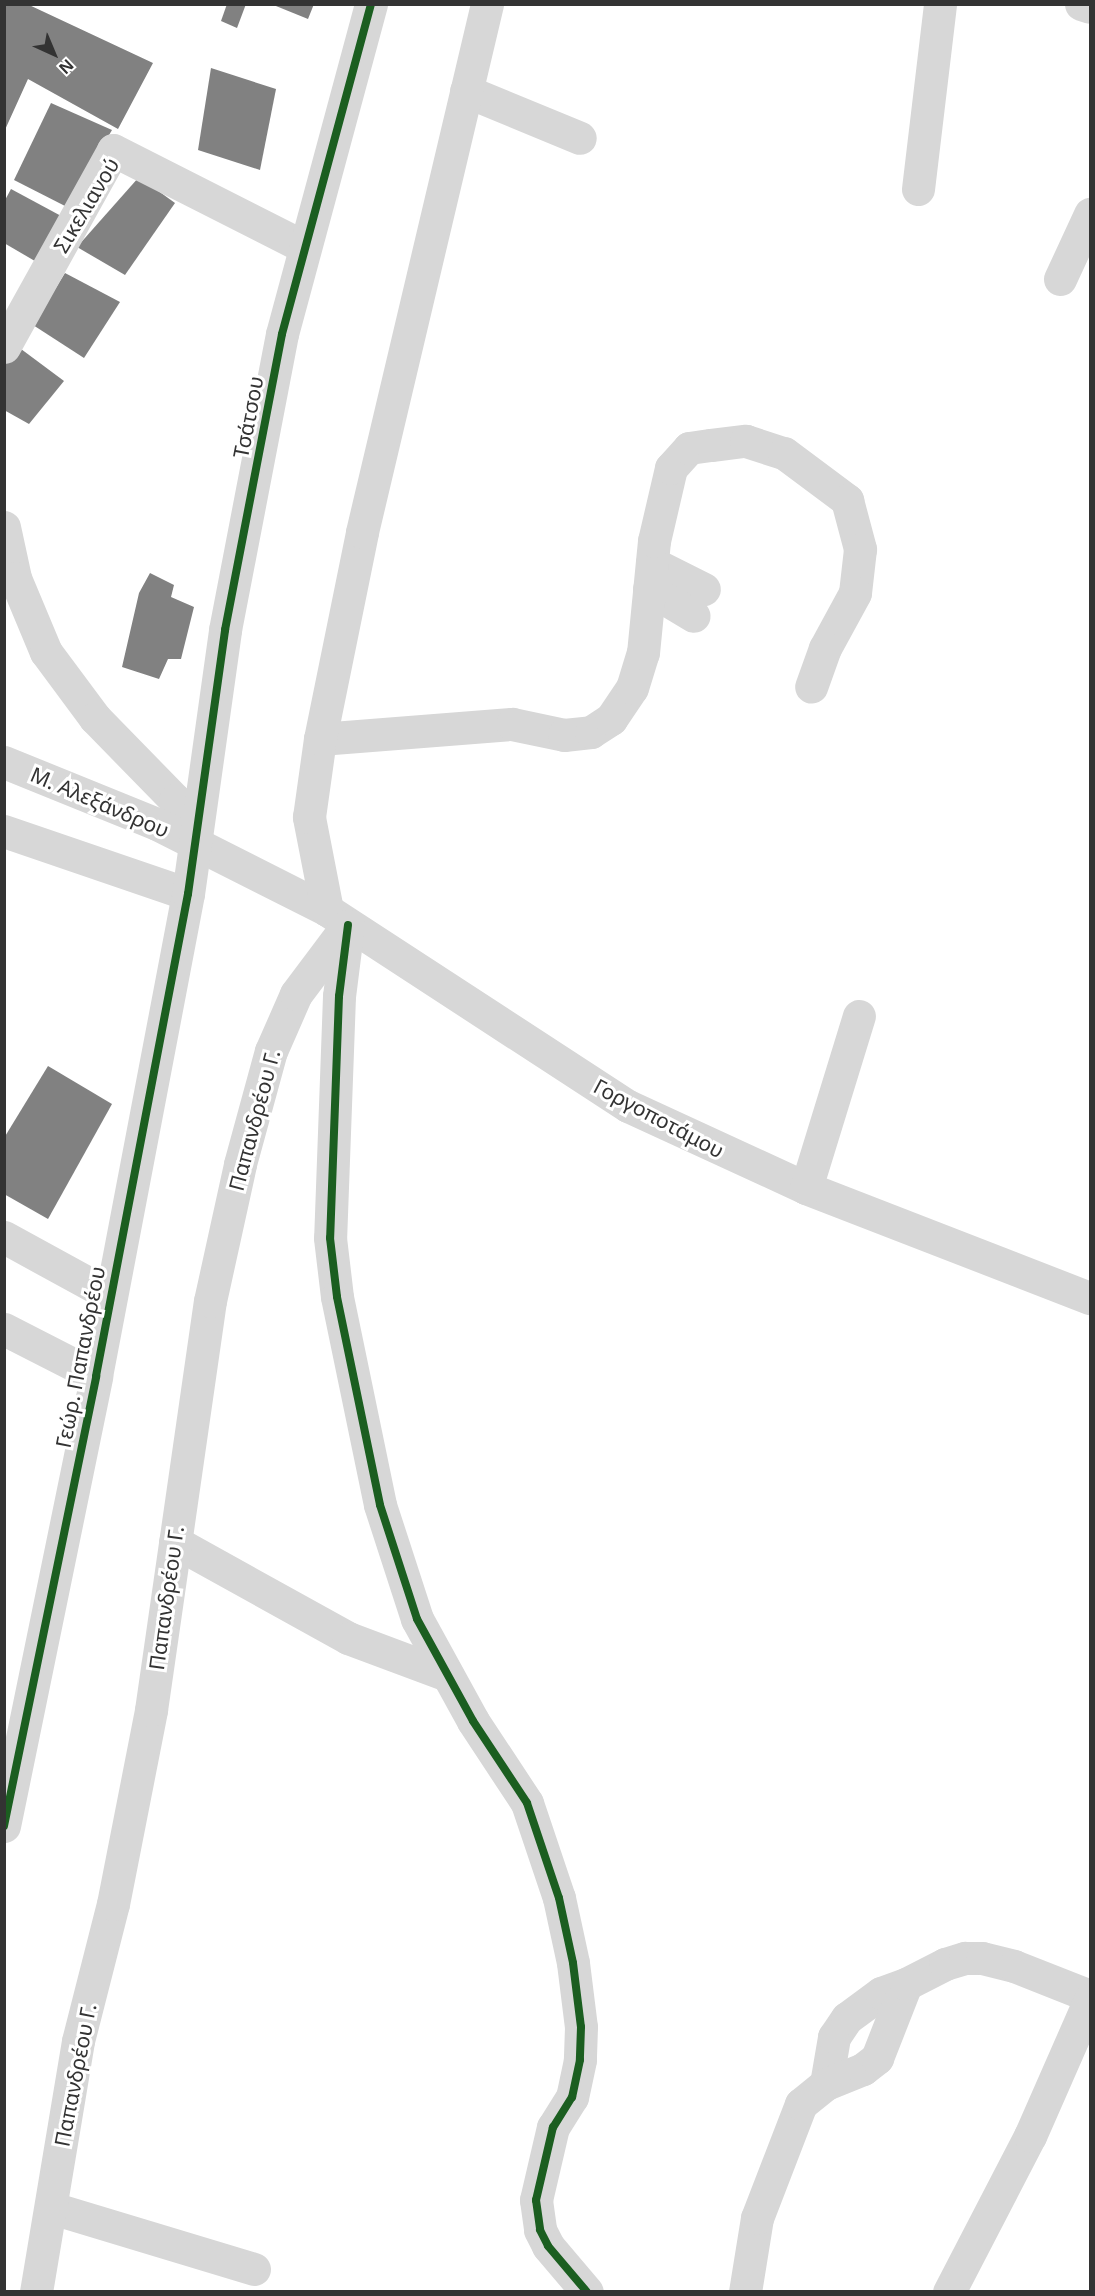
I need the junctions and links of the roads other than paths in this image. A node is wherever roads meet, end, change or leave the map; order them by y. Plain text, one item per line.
1 (370, 4) edge
2 (487, 4) edge
3 (940, 4) edge
4 (1081, 4) edge
5 (1090, 7) edge
6 (465, 91) junction
7 (580, 138) dead end
8 (918, 189) dead end
9 (1090, 214) edge
10 (304, 247) junction
11 (1060, 279) dead end
12 (4, 347) edge
13 (4, 527) edge
14 (650, 576) junction
15 (699, 602) dead end
16 (811, 687) dead end
17 (320, 739) junction
18 (4, 762) edge
19 (4, 831) edge
20 (195, 844) junction
21 (188, 894) junction
22 (337, 918) junction
23 (859, 1016) dead end
24 (806, 1188) junction
25 (4, 1237) edge
26 (110, 1295) junction
27 (1090, 1298) edge
28 (4, 1329) edge
29 (96, 1376) junction
30 (175, 1542) junction
31 (447, 1675) junction
32 (5, 1822) edge
33 (906, 1984) junction
34 (1090, 1997) edge
35 (826, 2084) junction
36 (52, 2208) junction
37 (254, 2269) dead end
38 (36, 2292) edge
39 (586, 2292) edge
40 (745, 2292) edge
41 (950, 2292) edge

1 - 10 street, Τσάτσου
2 - 6 street
3 - 8 street
4 - 5 street
6 - 7 street
6 - 17 street
9 - 11 street
10 - 12 street, Σικελιανού
10 - 20 street, Τσάτσου
13 - 20 street
14 - 15 street
14 - 16 street
14 - 17 street
17 - 22 street
18 - 20 street, Μ. Αλεξάνδρου
19 - 21 street
20 - 21 street, Τσάτσου
20 - 22 street, Γοργοποτάμου
21 - 26 street, Γεώρ. Παπανδρέου
22 - 24 street, Γοργοποτάμου
22 - 30 street, Παπανδρέου Γ.
22 - 31 street
23 - 24 street
24 - 27 street, Γοργοποτάμου
25 - 26 street
26 - 29 street, Γεώρ. Παπανδρέου
28 - 29 street
29 - 32 street, Γεώρ. Παπανδρέου
30 - 31 street
30 - 36 street, Παπανδρέου Γ.
31 - 39 street
33 - 34 street
33 - 35 street
33 - 35 street
34 - 41 street
35 - 40 street
36 - 37 street
36 - 38 street, Παπανδρέου Γ.

